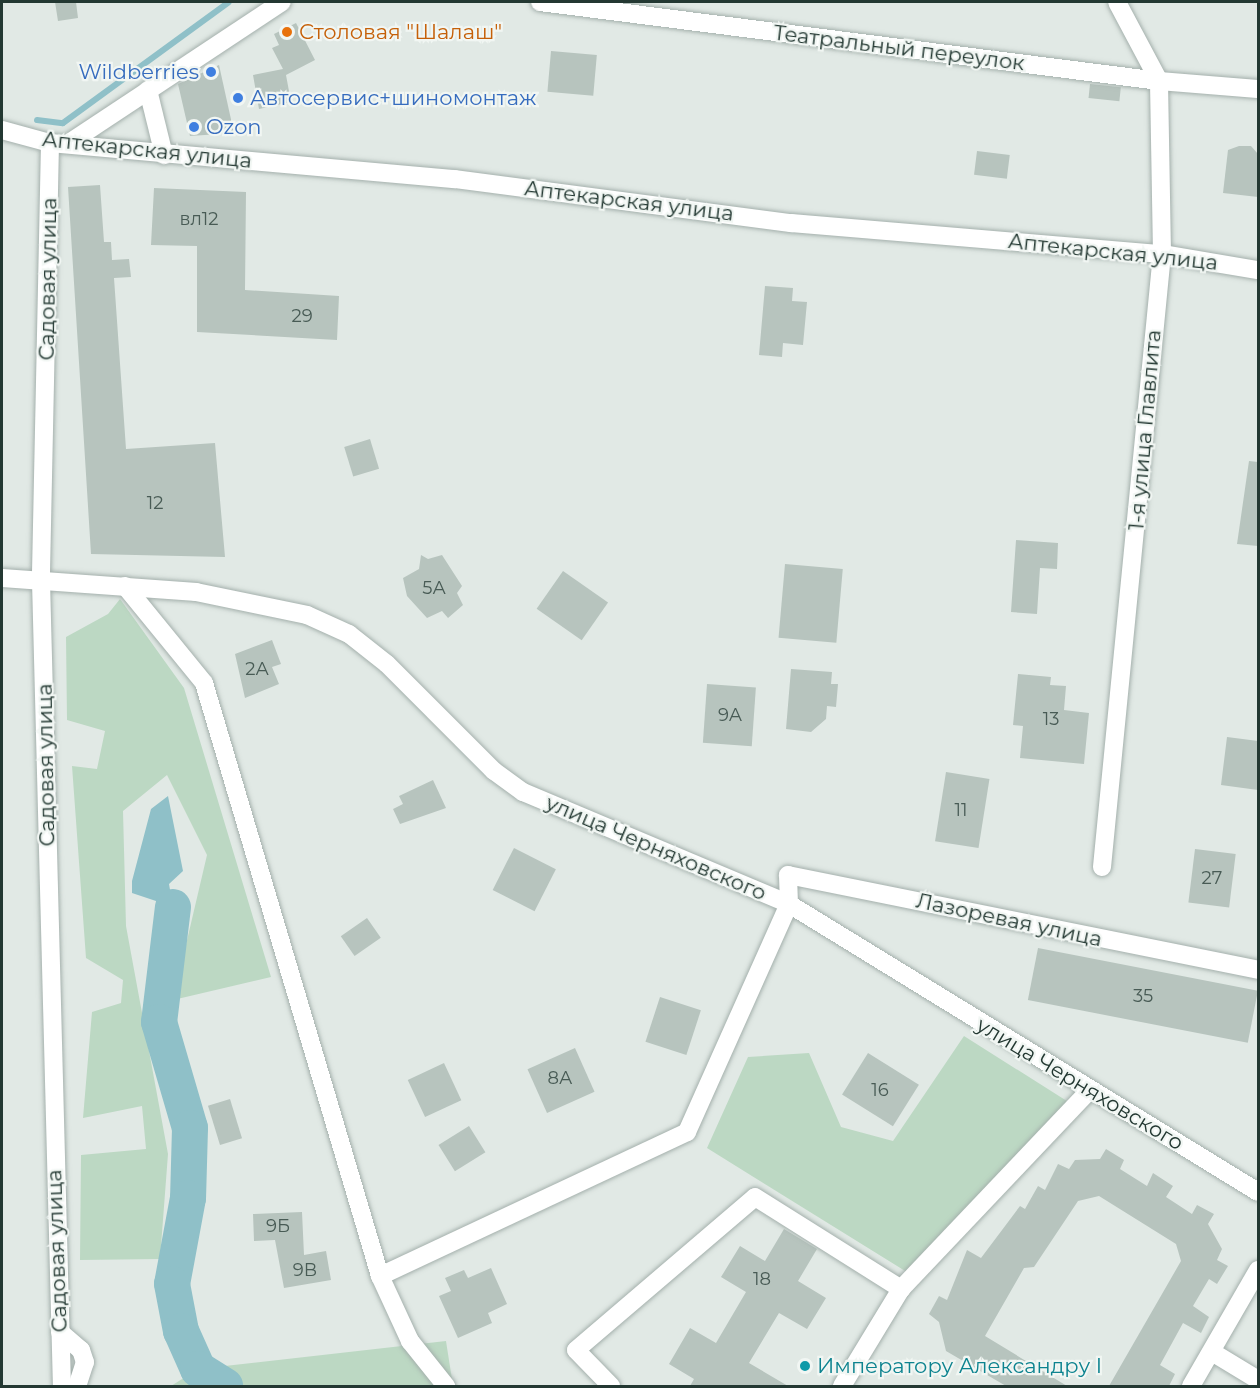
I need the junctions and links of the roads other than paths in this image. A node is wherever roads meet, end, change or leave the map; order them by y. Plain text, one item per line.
1 (282, 2) edge
2 (540, 2) edge
3 (1117, 2) edge
4 (1159, 81) junction
5 (1258, 89) edge
6 (148, 90) junction
7 (2, 130) edge
8 (50, 143) junction
9 (69, 143) junction
10 (164, 155) junction
11 (1162, 254) junction
12 (1258, 270) edge
13 (2, 578) edge
14 (42, 581) junction
15 (125, 586) junction
16 (1102, 867) dead end
17 (789, 904) junction
18 (1258, 970) edge
19 (1088, 1092) junction
20 (1258, 1192) edge
21 (1258, 1270) edge
22 (380, 1276) junction
23 (901, 1289) junction
24 (60, 1332) junction
25 (1212, 1352) junction
26 (1258, 1380) edge
27 (62, 1386) edge
28 (77, 1386) edge
29 (446, 1386) edge
30 (611, 1386) edge
31 (842, 1386) edge
32 (1191, 1386) edge

1 - 6 street
2 - 4 street, Театральный переулок
3 - 4 street, 1-я улица Главлита
4 - 5 street, Театральный переулок
4 - 11 street, 1-я улица Главлита
6 - 9 street
6 - 10 street
7 - 8 street, Аптекарская улица
8 - 9 street, Аптекарская улица
8 - 14 street, Садовая улица
9 - 10 street, Аптекарская улица
10 - 11 street, Аптекарская улица
11 - 12 street, Аптекарская улица
11 - 16 street, 1-я улица Главлита
13 - 14 street, улица Черняховского
14 - 15 street, улица Черняховского
14 - 24 street, Садовая улица
15 - 17 street, улица Черняховского
15 - 22 street
17 - 18 street, Лазоревая улица
17 - 19 street, улица Черняховского
17 - 22 street
19 - 20 street, улица Черняховского
19 - 23 street
21 - 25 street
22 - 29 street
23 - 30 street
23 - 31 street
24 - 27 street, Садовая улица
24 - 28 street
25 - 26 street
25 - 32 street

